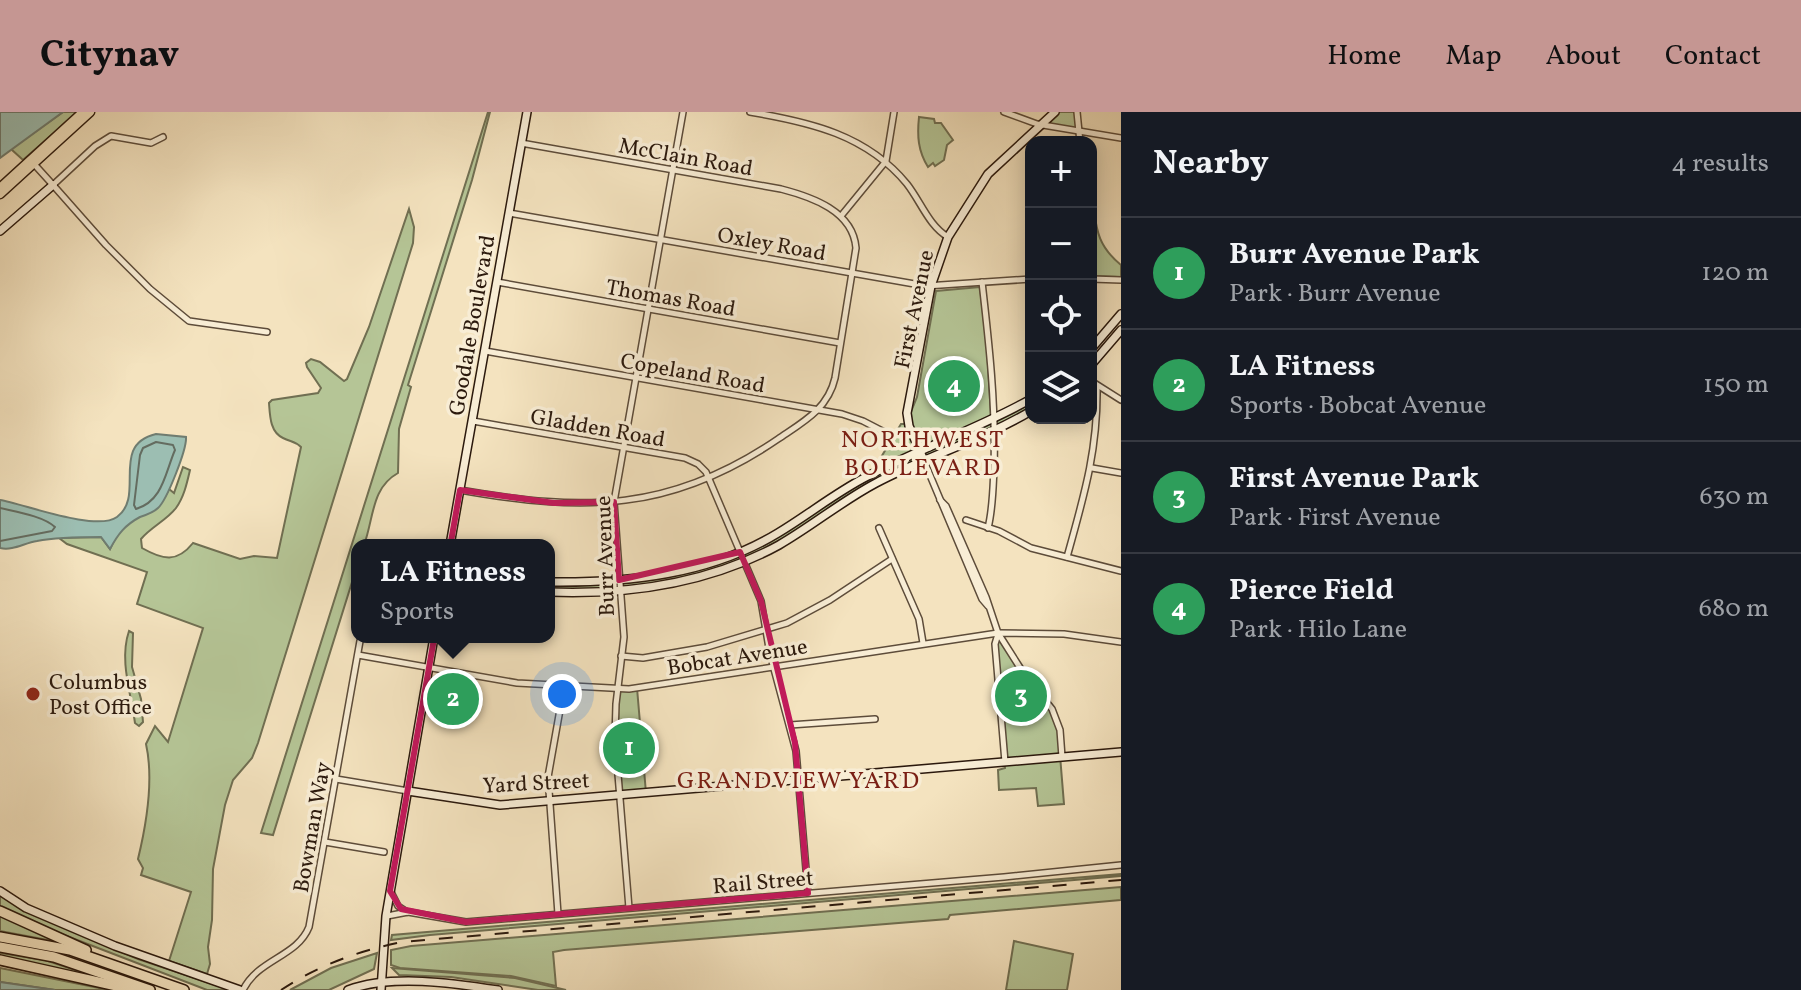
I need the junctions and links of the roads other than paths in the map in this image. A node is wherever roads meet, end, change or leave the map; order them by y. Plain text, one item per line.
1 (83, 112) edge
2 (90, 112) edge
3 (527, 112) edge
4 (683, 112) edge
5 (750, 112) edge
6 (894, 112) edge
7 (1004, 112) edge
8 (1055, 112) edge
9 (1077, 112) edge
10 (1044, 125) junction
11 (1077, 131) junction
12 (1078, 136) edge
13 (163, 137) dead end
14 (1121, 138) edge
15 (521, 143) junction
16 (886, 161) junction
17 (34, 164) junction
18 (673, 170) junction
19 (53, 185) junction
20 (0, 191) edge
21 (509, 213) junction
22 (841, 216) junction
23 (0, 231) edge
24 (948, 237) junction
25 (661, 239) junction
26 (853, 273) junction
27 (1025, 279) edge
28 (1097, 279) edge
29 (1121, 280) edge
30 (497, 282) junction
31 (982, 282) junction
32 (931, 286) junction
33 (648, 309) junction
34 (1121, 314) edge
35 (1121, 330) edge
36 (267, 332) dead end
37 (1097, 342) edge
38 (840, 343) junction
39 (485, 351) junction
40 (1097, 358) edge
41 (636, 378) junction
42 (1097, 386) edge
43 (1121, 400) edge
44 (1025, 402) edge
45 (819, 411) junction
46 (1025, 414) edge
47 (994, 418) junction
48 (473, 421) junction
49 (1097, 424) edge
50 (995, 430) junction
51 (892, 436) dead end
52 (624, 448) junction
53 (920, 452) junction
54 (924, 461) junction
55 (1092, 468) junction
56 (1121, 473) edge
57 (709, 479) junction
58 (460, 490) junction
59 (614, 502) junction
60 (966, 520) dead end
61 (879, 528) dead end
62 (988, 528) junction
63 (451, 539) edge
64 (740, 552) junction
65 (1067, 557) junction
66 (892, 559) junction
67 (744, 562) junction
68 (1121, 571) edge
69 (619, 581) junction
70 (555, 582) edge
71 (620, 591) junction
72 (555, 592) edge
73 (766, 628) junction
74 (998, 633) junction
75 (1121, 642) edge
76 (360, 643) edge
77 (433, 643) edge
78 (923, 643) junction
79 (358, 655) junction
80 (621, 656) junction
81 (773, 667) junction
82 (429, 668) junction
83 (564, 687) junction
84 (617, 689) junction
85 (875, 719) dead end
86 (790, 725) junction
87 (1121, 752) edge
88 (1062, 757) junction
89 (1005, 762) junction
90 (336, 779) junction
91 (799, 780) junction
92 (408, 791) junction
93 (620, 795) junction
94 (550, 801) junction
95 (325, 842) junction
96 (384, 852) dead end
97 (1121, 865) edge
98 (0, 891) edge
99 (390, 891) junction
100 (808, 893) junction
101 (629, 908) junction
102 (0, 911) edge
103 (408, 912) junction
104 (558, 914) junction
105 (386, 916) junction
106 (0, 937) edge
107 (0, 947) edge
108 (0, 960) edge
109 (170, 985) junction
110 (381, 986) edge
111 (134, 990) edge
112 (150, 990) edge
113 (184, 990) edge
114 (242, 990) edge
115 (348, 990) edge
116 (498, 990) edge

1 - 20 main road
2 - 17 main road
3 - 15 main road, Goodale Boulevard
4 - 18 street, Burr Avenue
5 - 16 street
6 - 16 street
7 - 10 street
8 - 10 main road, First Avenue
9 - 11 street
10 - 11 street
10 - 24 main road, First Avenue
11 - 12 street
11 - 14 street
13 - 19 street
15 - 18 street, McClain Road
15 - 21 main road, Goodale Boulevard
16 - 22 street
16 - 24 street
17 - 19 street
17 - 20 main road
18 - 22 street, McClain Road
18 - 25 street, Burr Avenue
19 - 23 main road
19 - 36 street
21 - 25 street, Oxley Road
21 - 30 main road, Goodale Boulevard
22 - 26 street
24 - 32 main road, First Avenue
25 - 26 street, Oxley Road
25 - 33 street, Burr Avenue
26 - 32 street, Oxley Road
26 - 38 street
27 - 31 street, Oxley Road
28 - 29 street
30 - 33 street, Thomas Road
30 - 39 main road, Goodale Boulevard
31 - 32 street, Oxley Road
31 - 47 street
32 - 53 main road, First Avenue
33 - 38 street, Thomas Road
33 - 41 street, Burr Avenue
34 - 37 main road
35 - 40 main road
38 - 45 street
39 - 41 street, Copeland Road
39 - 48 main road, Goodale Boulevard
41 - 45 street, Copeland Road
41 - 52 street, Burr Avenue
42 - 43 street
44 - 47 main road
45 - 51 street, Copeland Road
45 - 57 street
46 - 50 main road
47 - 50 street
47 - 53 main road
48 - 52 street, Gladden Road
48 - 58 main road, Goodale Boulevard
49 - 55 street
50 - 54 main road
50 - 62 street
52 - 57 street, Gladden Road
52 - 59 street, Burr Avenue
53 - 54 main road, First Avenue
53 - 64 main road
54 - 67 main road
54 - 74 street, First Avenue
55 - 56 street
55 - 65 street
57 - 59 street
57 - 64 street
58 - 59 street
58 - 63 main road, Goodale Boulevard
59 - 69 street, Burr Avenue
60 - 62 street
61 - 66 street
62 - 65 street
64 - 67 street
64 - 69 main road
65 - 68 street
66 - 73 street
66 - 78 street
67 - 71 main road
67 - 73 street
69 - 70 main road
69 - 71 street, Burr Avenue
71 - 72 main road
71 - 80 street, Burr Avenue
73 - 80 street
73 - 81 street
74 - 75 street, Bobcat Avenue
74 - 78 street, Bobcat Avenue
74 - 88 street, First Avenue
74 - 89 street, First Avenue
76 - 79 street, Bowman Way
77 - 82 main road
78 - 81 street, Bobcat Avenue
79 - 82 street, Bobcat Avenue
79 - 90 street, Bowman Way
80 - 84 street, Burr Avenue
81 - 84 street, Bobcat Avenue
81 - 86 street
82 - 83 street, Bobcat Avenue
82 - 92 main road
83 - 84 street, Bobcat Avenue
83 - 94 street
84 - 93 street, Burr Avenue
85 - 86 street
86 - 91 street
87 - 88 main road, Yard Street
88 - 89 main road, Yard Street
89 - 91 main road, Yard Street
90 - 92 street, Yard Street
90 - 95 street, Bowman Way
91 - 93 main road, Yard Street
91 - 100 street
92 - 94 main road, Yard Street
92 - 99 main road
93 - 94 main road, Yard Street
93 - 101 street, Burr Avenue
94 - 104 street
95 - 96 street
95 - 114 street, Bowman Way
97 - 100 street, Rail Street
98 - 114 main road
99 - 103 street
99 - 105 main road
100 - 101 street, Rail Street
101 - 104 street, Rail Street
102 - 109 highway
103 - 104 street, Rail Street
103 - 105 street, Rail Street
105 - 110 main road
106 - 109 highway
107 - 112 highway
108 - 111 highway
109 - 113 highway
110 - 115 main road
110 - 116 main road

